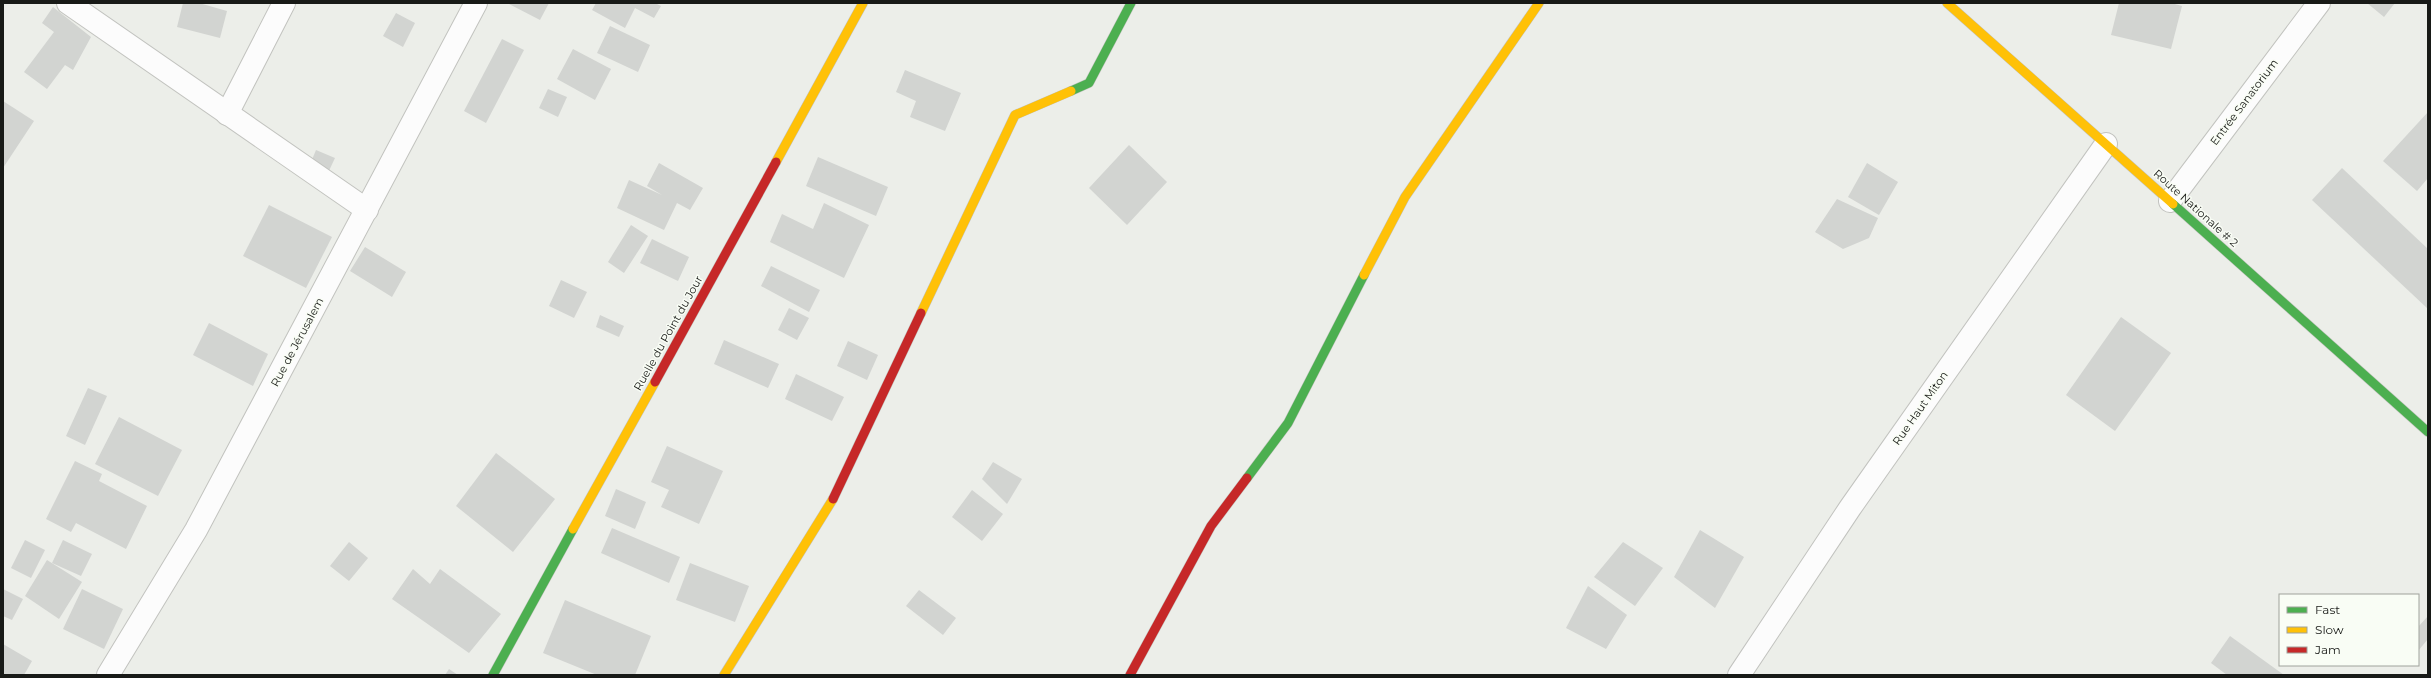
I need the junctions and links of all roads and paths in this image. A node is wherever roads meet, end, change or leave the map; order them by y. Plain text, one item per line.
1 (68, 3) edge
2 (284, 3) edge
3 (476, 3) edge
4 (863, 3) edge
5 (1130, 3) edge
6 (1539, 3) edge
7 (1947, 3) edge
8 (2319, 3) edge
9 (227, 114) junction
10 (2106, 144) junction
11 (2170, 201) junction
12 (367, 210) junction
13 (2428, 432) edge
14 (108, 675) edge
15 (493, 675) edge
16 (724, 675) edge
17 (1130, 675) edge
18 (1739, 675) edge

1 - 9 street
2 - 9 street
3 - 12 street, Rue de Jérusalem
4 - 15 street, Ruelle du Point du Jour
5 - 16 street
6 - 17 street
7 - 10 street, Route Nationale # 2
8 - 11 street, Entrée Sanatorium
9 - 12 street
10 - 11 street, Route Nationale # 2
10 - 18 street, Rue Haut Miton
11 - 13 street, Route Nationale # 2
12 - 14 street, Rue de Jérusalem

